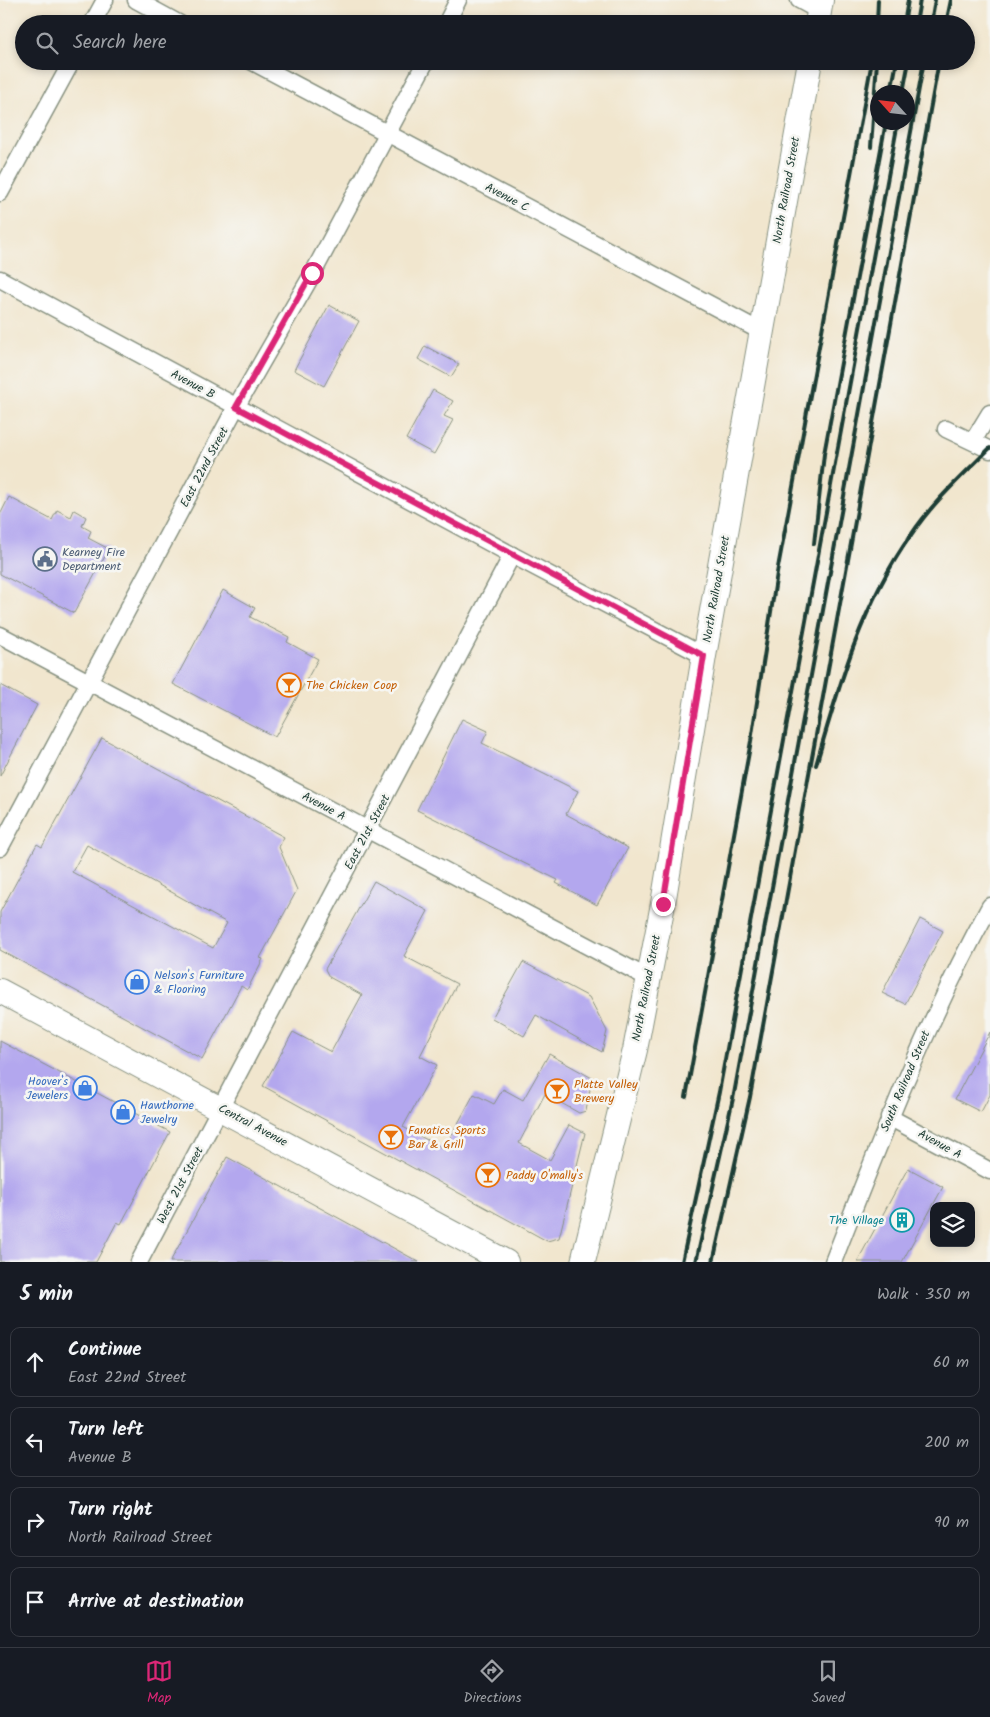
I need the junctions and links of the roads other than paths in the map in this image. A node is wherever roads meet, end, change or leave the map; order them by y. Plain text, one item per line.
1 (105, 0) edge
2 (136, 0) edge
3 (458, 0) edge
4 (97, 15) edge
5 (164, 15) edge
6 (450, 15) edge
7 (67, 70) edge
8 (268, 70) edge
9 (421, 70) edge
10 (808, 70) edge
11 (388, 134) junction
12 (0, 192) edge
13 (0, 280) edge
14 (762, 332) junction
15 (236, 407) junction
16 (990, 413) edge
17 (946, 429) dead end
18 (973, 441) junction
19 (990, 450) edge
20 (512, 555) junction
21 (0, 635) edge
22 (704, 656) junction
23 (88, 682) junction
24 (368, 830) junction
25 (0, 848) edge
26 (990, 906) edge
27 (648, 978) junction
28 (0, 991) edge
29 (222, 1108) junction
30 (889, 1116) junction
31 (990, 1171) edge
32 (139, 1262) edge
33 (506, 1262) edge
34 (583, 1262) edge
35 (833, 1262) edge

1 - 4 street
2 - 5 street
3 - 6 street
7 - 12 street
8 - 11 street, Avenue C
9 - 11 street, East 22nd Street
10 - 14 main road, North Railroad Street
11 - 14 street, Avenue C
11 - 15 street, East 22nd Street
13 - 15 street, Avenue B
14 - 22 main road, North Railroad Street
15 - 20 street, Avenue B
15 - 23 street, East 22nd Street
16 - 18 street
17 - 18 street
18 - 19 street
20 - 22 street, Avenue B
20 - 24 street, East 21st Street
21 - 23 street, Avenue A
22 - 27 main road, North Railroad Street
23 - 24 street, Avenue A
23 - 25 street, East 22nd Street
24 - 27 street, Avenue A
24 - 29 street, East 21st Street
26 - 30 street, South Railroad Street
27 - 34 main road, North Railroad Street
28 - 29 main road, Central Avenue
29 - 32 street, West 21st Street
29 - 33 main road, Central Avenue
30 - 31 street, Avenue A
30 - 35 street, South Railroad Street

